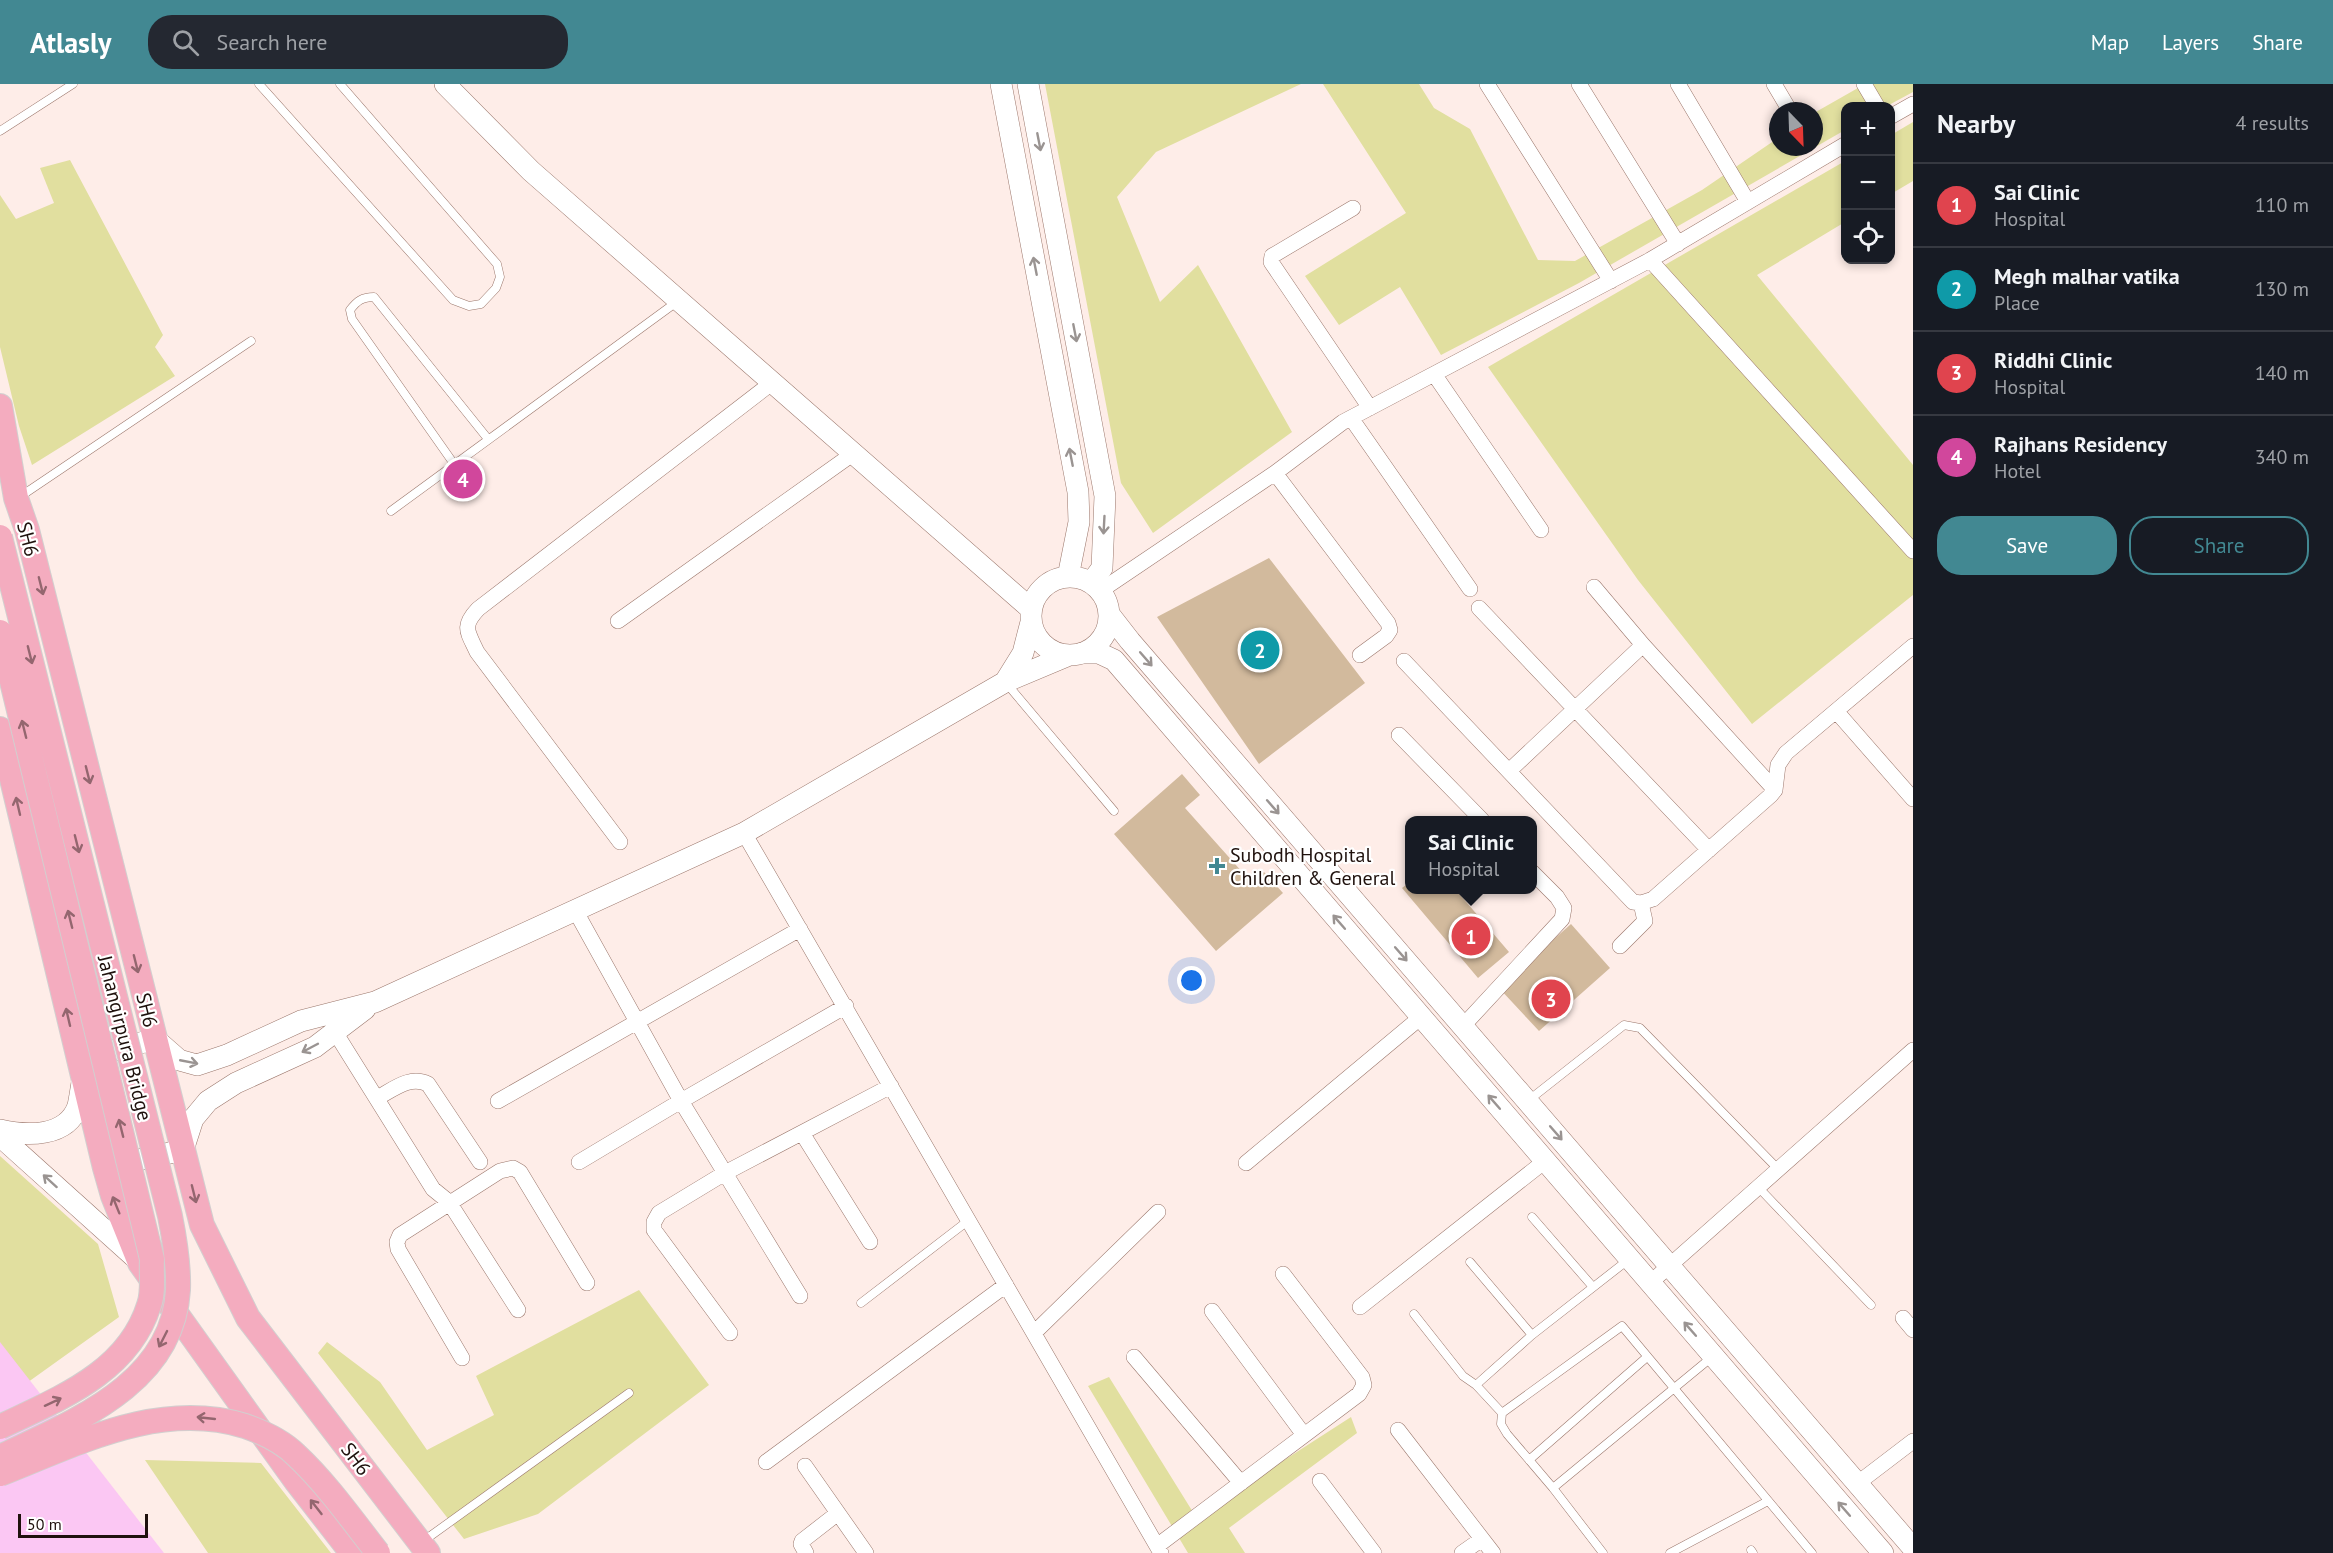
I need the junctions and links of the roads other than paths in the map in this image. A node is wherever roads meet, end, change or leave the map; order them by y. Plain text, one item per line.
1 (73, 84) edge
2 (259, 84) edge
3 (340, 84) edge
4 (445, 84) edge
5 (1001, 84) edge
6 (1028, 84) edge
7 (1579, 84) edge
8 (1678, 84) edge
9 (1774, 84) edge
10 (1864, 84) edge
11 (1489, 85) edge
12 (1785, 102) edge
13 (1875, 102) edge
14 (1913, 104) edge
15 (1895, 114) edge
16 (0, 131) edge
17 (1841, 145) edge
18 (1823, 151) edge
19 (1811, 156) edge
20 (1748, 202) junction
21 (1353, 208) dead end
22 (1678, 244) junction
23 (1650, 260) junction
24 (1611, 281) junction
25 (680, 301) junction
26 (251, 341) dead end
27 (1434, 375) junction
28 (773, 382) junction
29 (0, 406) edge
30 (1370, 408) junction
31 (1352, 418) junction
32 (488, 438) junction
33 (854, 453) junction
34 (454, 464) junction
35 (1275, 473) junction
36 (16, 498) junction
37 (391, 511) dead end
38 (1541, 530) dead end
39 (0, 537) edge
40 (1913, 551) edge
41 (992, 573) junction
42 (1062, 578) junction
43 (1096, 587) junction
44 (1594, 587) dead end
45 (1470, 589) dead end
46 (1479, 608) dead end
47 (1109, 614) junction
48 (1031, 615) junction
49 (618, 621) dead end
50 (0, 632) edge
51 (1643, 645) junction
52 (1910, 653) edge
53 (1075, 654) junction
54 (1360, 655) dead end
55 (1404, 661) dead end
56 (1005, 681) junction
57 (1574, 708) junction
58 (1836, 711) junction
59 (0, 732) edge
60 (1399, 735) dead end
61 (1509, 771) junction
62 (1775, 789) junction
63 (1913, 799) edge
64 (1114, 811) dead end
65 (1478, 816) edge
66 (744, 833) junction
67 (620, 842) dead end
68 (1709, 850) junction
69 (1537, 876) edge
70 (1641, 903) junction
71 (575, 910) junction
72 (800, 929) junction
73 (1620, 946) dead end
74 (375, 1002) junction
75 (846, 1006) junction
76 (1421, 1017) junction
77 (636, 1022) junction
78 (1463, 1026) junction
79 (335, 1032) junction
80 (155, 1039) junction
81 (1913, 1050) edge
82 (80, 1068) junction
83 (891, 1086) junction
84 (377, 1098) junction
85 (498, 1101) dead end
86 (681, 1101) junction
87 (1528, 1101) junction
88 (0, 1130) edge
89 (802, 1133) junction
90 (0, 1136) edge
91 (183, 1150) junction
92 (1545, 1161) junction
93 (480, 1162) dead end
94 (579, 1162) dead end
95 (1246, 1163) dead end
96 (105, 1168) junction
97 (1779, 1170) junction
98 (725, 1173) junction
99 (1759, 1188) junction
100 (449, 1202) junction
101 (1158, 1212) dead end
102 (1532, 1218) dead end
103 (969, 1220) junction
104 (870, 1242) dead end
105 (1629, 1259) junction
106 (1470, 1262) dead end
107 (140, 1263) junction
108 (1671, 1266) junction
109 (1283, 1274) dead end
110 (587, 1283) dead end
111 (1650, 1284) junction
112 (1006, 1285) junction
113 (1593, 1287) junction
114 (800, 1296) dead end
115 (861, 1303) dead end
116 (1871, 1305) dead end
117 (1360, 1307) dead end
118 (518, 1310) dead end
119 (1212, 1311) dead end
120 (1414, 1314) dead end
121 (730, 1333) dead end
122 (1034, 1333) junction
123 (1532, 1335) junction
124 (1713, 1356) junction
125 (1134, 1357) dead end
126 (1647, 1357) junction
127 (462, 1359) dead end
128 (1476, 1385) junction
129 (1674, 1389) junction
130 (629, 1393) dead end
131 (1502, 1413) junction
132 (0, 1426) edge
133 (1398, 1430) dead end
134 (1304, 1435) junction
135 (1913, 1441) edge
136 (0, 1457) edge
137 (1529, 1460) junction
138 (766, 1462) dead end
139 (805, 1467) dead end
140 (0, 1474) edge
141 (1320, 1480) dead end
142 (1241, 1483) junction
143 (1858, 1483) junction
144 (1553, 1488) junction
145 (1768, 1501) junction
146 (838, 1513) junction
147 (1482, 1539) junction
148 (424, 1548) edge
149 (1913, 1548) edge
150 (1159, 1550) edge
151 (352, 1553) edge
152 (378, 1553) edge
153 (806, 1553) edge
154 (866, 1553) edge
155 (1374, 1553) edge
156 (1462, 1553) edge
157 (1493, 1553) edge
158 (1603, 1553) edge
159 (1670, 1553) edge
160 (1812, 1553) edge
161 (1883, 1553) edge

1 - 16 lane
2 - 3 lane
4 - 25 street
42 -> 5 street
6 -> 43 street
7 - 22 street
8 - 20 street
9 - 12 street
10 - 13 street
11 - 24 street
14 - 15 street
17 - 18 street
19 - 20 street
20 - 22 street
21 - 30 street
22 - 23 street
23 - 24 street
23 - 40 street
24 - 27 street
25 - 28 street
25 - 32 lane
26 - 36 lane
27 - 30 street
27 - 38 street
28 - 33 street
28 - 67 street
29 - 36 main road, SH6
30 - 31 street
31 - 35 street
31 - 45 street
32 - 34 lane
32 - 34 lane
33 - 41 street
33 - 49 street
34 - 37 lane
35 - 43 street
35 - 54 street
36 -> 80 main road, SH6
39 -> 136 main road, Jahangirpura Bridge, bridge
41 - 42 street
41 - 48 street
42 - 43 street
42 - 48 street
43 - 47 street
44 - 51 street
46 - 57 street
47 - 53 street
47 -> 78 street
48 - 53 street
48 - 56 street
132 -> 50 main road, Jahangirpura Bridge, bridge
51 - 57 street
51 - 62 street
52 - 58 street
53 - 56 street
76 -> 53 street
55 - 61 street
56 - 64 lane
56 - 66 street
57 - 61 street
57 - 68 street
58 - 62 street
58 - 63 street
82 -> 59 main road
60 - 65 street
61 - 70 street
62 - 68 street
66 - 71 street
66 - 72 street
68 - 70 street
69 - 78 street
70 - 73 street
71 - 74 street
71 - 77 street
72 - 75 street
72 - 77 street
74 - 79 street
80 -> 74 street
75 - 83 street
75 - 86 street
92 -> 76 street
76 - 95 street
77 - 85 street
77 - 86 street
78 - 87 street
79 - 84 street
79 -> 91 street
80 - 82 street
80 - 91 main road, SH6
81 - 97 street
82 - 88 street
82 - 96 main road
83 - 89 street
83 - 103 street
84 - 93 street
84 - 100 street
86 - 94 street
86 - 98 street
87 - 97 lane
87 -> 108 street
89 - 98 street
89 - 104 street
107 -> 90 street
91 - 96 street
91 -> 148 main road, SH6
92 - 105 street
92 - 117 street
107 -> 96 main road
97 - 99 street
98 - 114 street
98 - 121 street
99 - 108 street
99 - 116 lane
100 - 110 street
100 - 118 street
100 - 127 street
101 - 122 street
102 - 113 lane
103 - 112 street
103 - 115 lane
105 - 111 street
105 - 113 lane
106 - 123 lane
151 -> 107 main road
108 - 111 street
108 - 143 street
109 - 134 street
124 -> 111 street
112 - 122 street
112 - 138 street
113 - 123 lane
119 - 134 street
120 - 128 lane
122 - 150 street
123 - 128 lane
124 - 129 lane
161 -> 124 street
125 - 142 street
126 - 129 lane
126 - 131 lane
126 - 137 lane
128 - 131 lane
129 - 144 lane
129 - 145 lane
130 - 148 lane
131 - 137 lane
133 - 147 street
134 - 142 street
135 - 143 street
137 - 144 lane
139 - 146 street
152 -> 140 main road, bridge
141 - 155 street
142 - 150 street
143 - 149 street
144 - 158 lane
145 - 159 lane
145 - 160 lane
146 - 153 street
146 - 154 street
147 - 156 street
147 - 157 street

